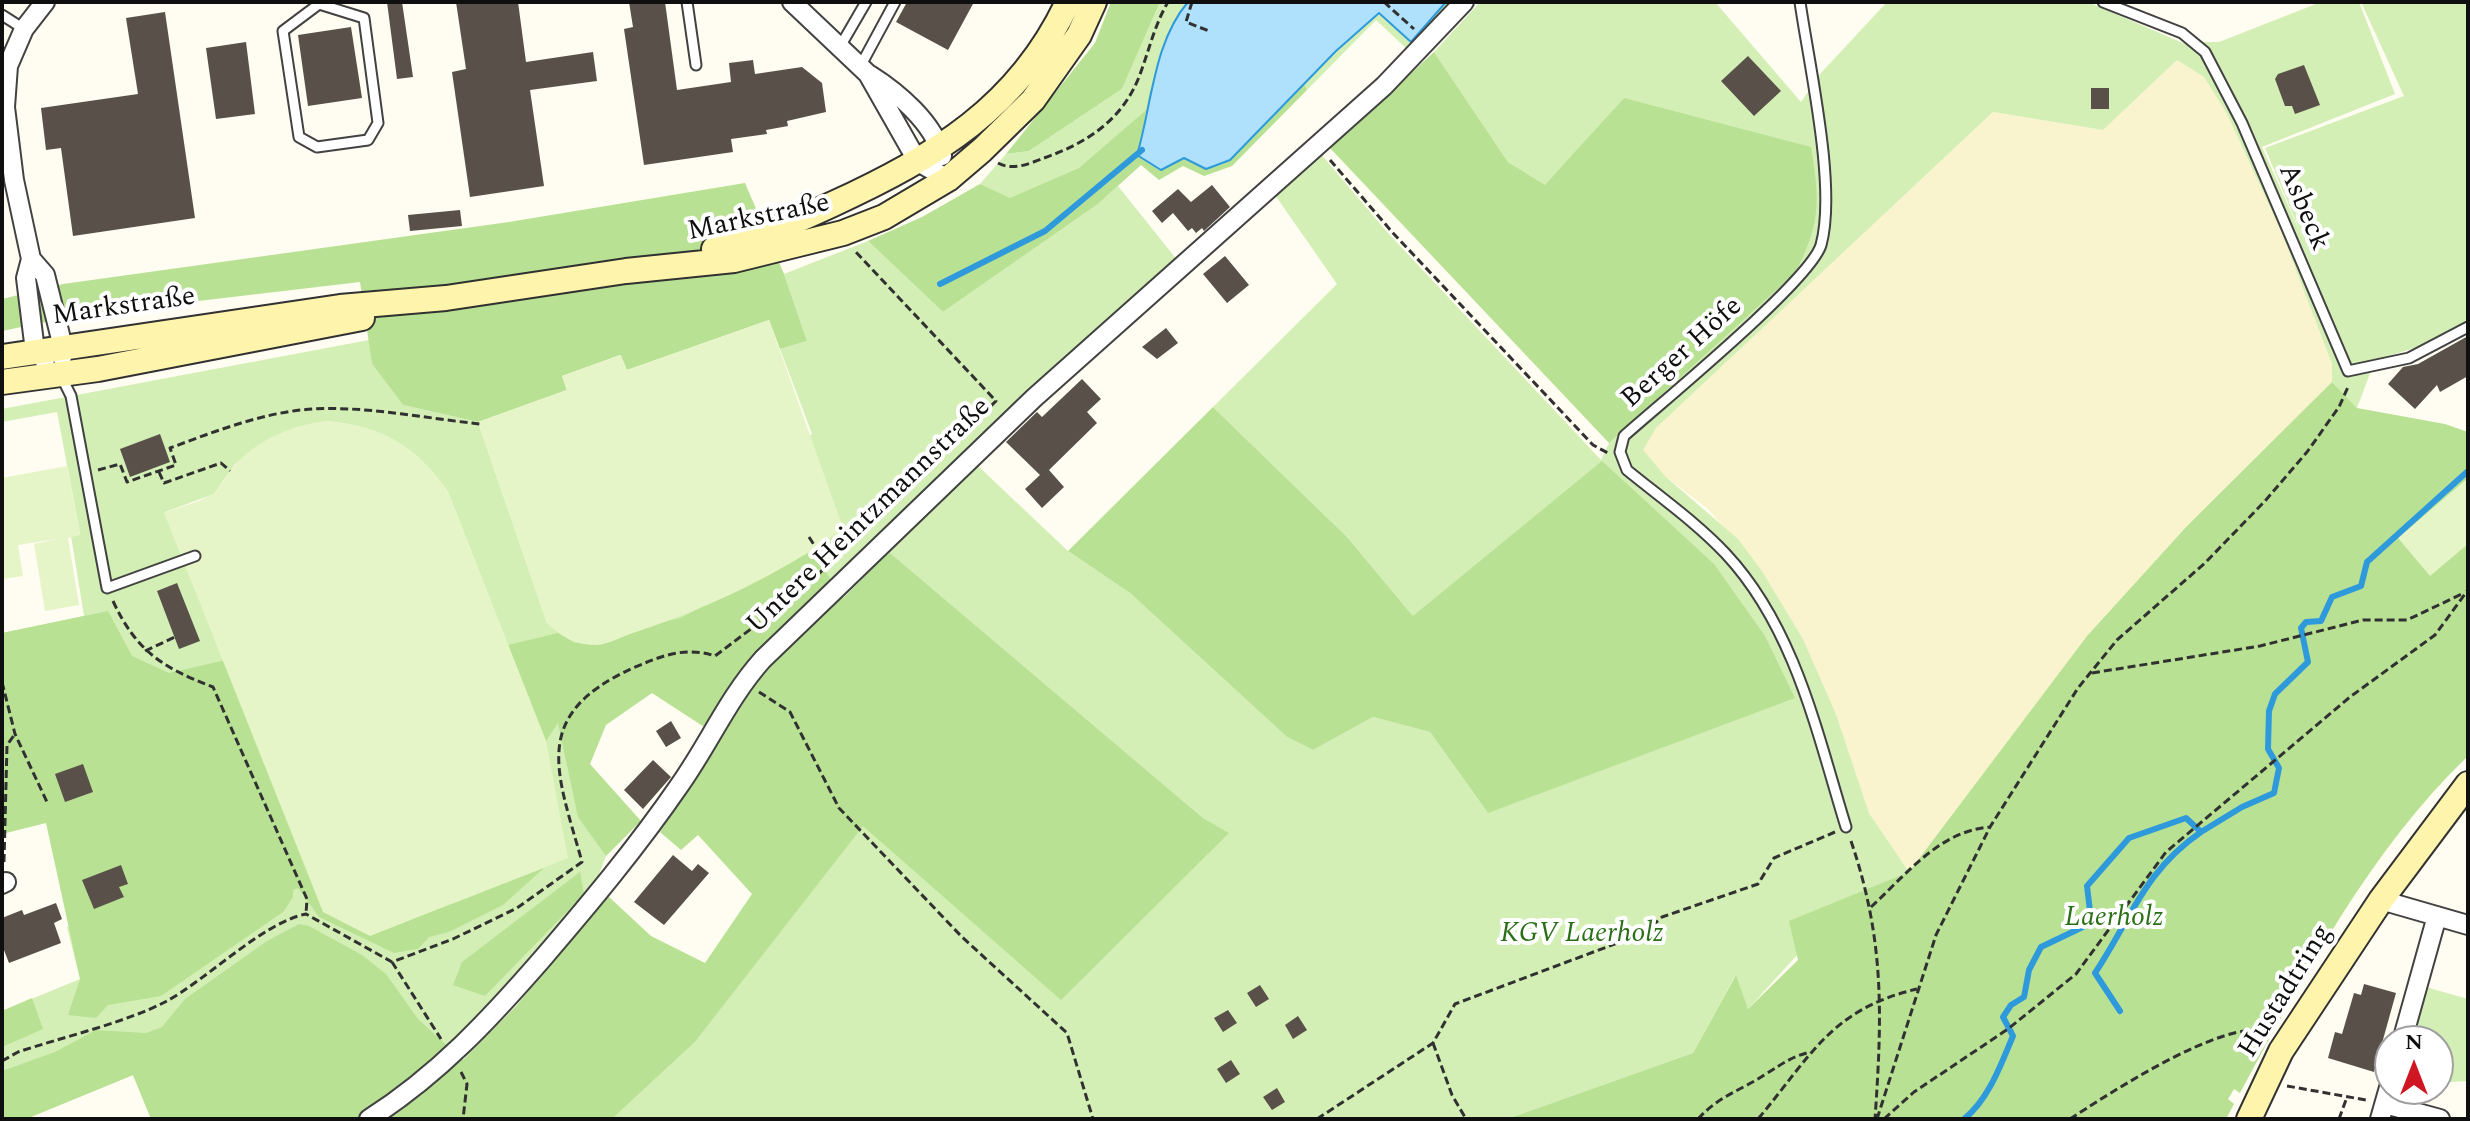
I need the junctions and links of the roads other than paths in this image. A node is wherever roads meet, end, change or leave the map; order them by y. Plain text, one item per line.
1 (45, 2) edge
2 (687, 2) edge
3 (792, 2) edge
4 (866, 2) edge
5 (895, 2) edge
6 (1068, 2) edge
7 (1094, 2) edge
8 (1464, 2) edge
9 (1800, 2) edge
10 (2103, 2) edge
11 (319, 3) edge
12 (2, 15) edge
13 (24, 29) junction
14 (841, 45) junction
15 (696, 65) dead end
16 (864, 70) junction
17 (941, 148) junction
18 (918, 162) junction
19 (948, 179) junction
20 (31, 259) junction
21 (626, 271) junction
22 (446, 298) junction
23 (2468, 327) edge
24 (63, 347) junction
25 (35, 351) junction
26 (2, 357) edge
27 (60, 375) junction
28 (2, 382) edge
29 (195, 556) dead end
30 (2468, 784) edge
31 (1846, 827) road end
32 (2381, 900) junction
33 (2437, 916) junction
34 (2468, 925) edge
35 (2406, 1025) edge
36 (2383, 1111) edge
37 (369, 1119) edge
38 (2249, 1119) edge
39 (2440, 1119) edge

1 - 13 street
2 - 15 lane
3 - 14 street
4 - 14 lane
5 - 16 lane
6 - 17 main road, Markstraße
7 - 19 main road, Markstraße
8 - 37 street, Untere Heintzmannstraße
9 - 31 lane, Berger Höfe
10 - 23 lane, Asbeck
11 - 11 lane
12 - 13 lane
13 - 20 street
14 - 16 street
16 - 17 street
16 - 18 street
17 - 18 main road, Markstraße
17 - 19 street
18 - 19 street
18 - 21 main road, Markstraße
19 - 21 main road, Markstraße
20 - 24 street
20 - 25 street
21 - 22 main road, Markstraße
22 - 24 main road, Markstraße
22 - 27 main road, Markstraße
24 - 25 main road, Markstraße
24 - 27 street
25 - 26 main road, Markstraße
25 - 27 street
27 - 28 main road, Markstraße
27 - 29 lane, Markstraße
30 - 32 main road, Hustadtring
32 - 33 street
32 - 38 main road, Hustadtring
33 - 34 street
33 - 35 street
36 - 39 street

